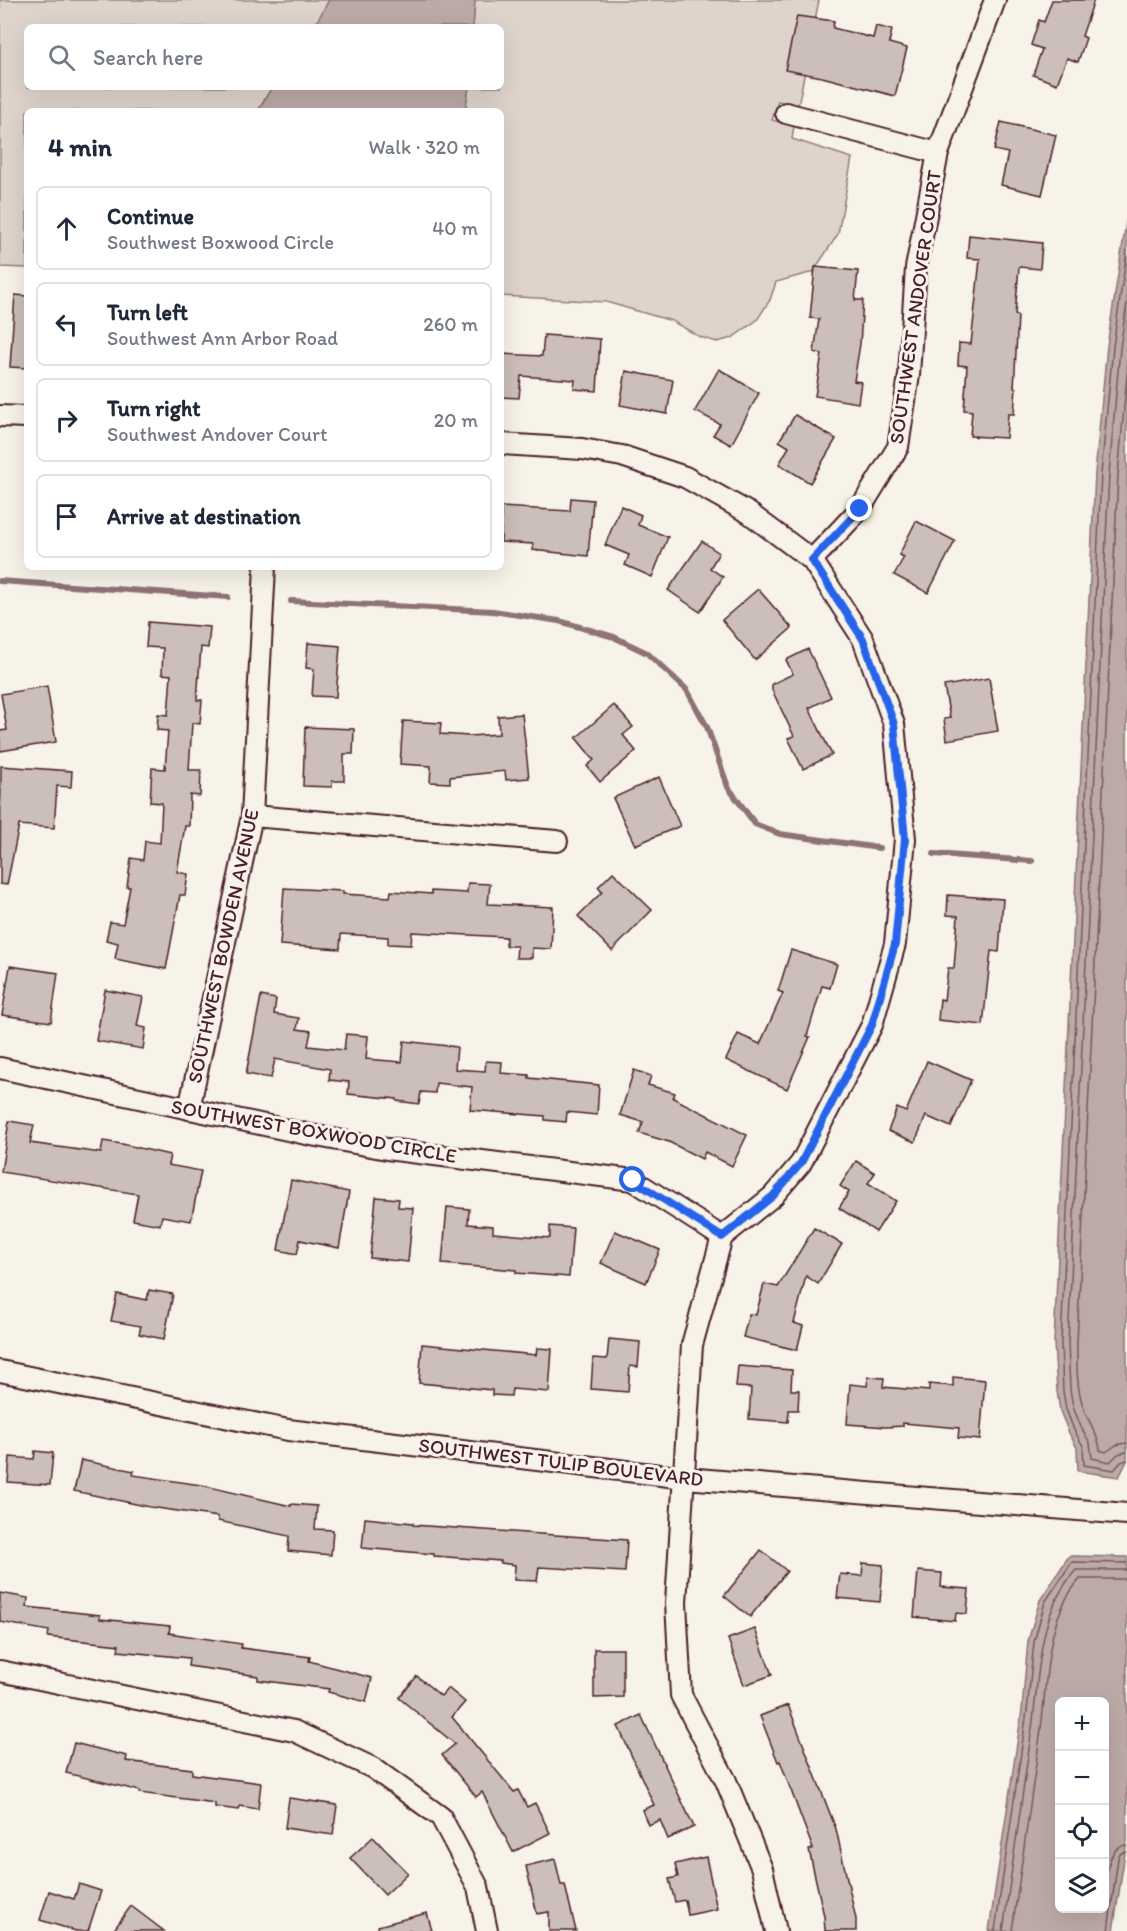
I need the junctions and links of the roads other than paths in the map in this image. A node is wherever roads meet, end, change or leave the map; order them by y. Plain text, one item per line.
1 (995, 0) edge
2 (786, 114) dead end
3 (938, 153) junction
4 (0, 416) edge
5 (24, 417) edge
6 (504, 444) edge
7 (812, 560) junction
8 (265, 570) edge
9 (252, 816) junction
10 (557, 841) dead end
11 (0, 1068) edge
12 (189, 1110) junction
13 (722, 1237) junction
14 (0, 1371) edge
15 (685, 1478) junction
16 (1127, 1514) edge
17 (0, 1671) edge
18 (487, 1931) edge
19 (776, 1931) edge

1 - 3 street, SOUTHWEST ANDOVER COURT
2 - 3 street
3 - 7 street, SOUTHWEST ANDOVER COURT
4 - 5 street
6 - 7 street
7 - 13 street
8 - 9 street, SOUTHWEST BOWDEN AVENUE
9 - 10 street
9 - 12 street, SOUTHWEST BOWDEN AVENUE
11 - 12 street, SOUTHWEST BOXWOOD CIRCLE
12 - 13 street, SOUTHWEST BOXWOOD CIRCLE
13 - 15 street
14 - 15 street, SOUTHWEST TULIP BOULEVARD
15 - 16 street, SOUTHWEST TULIP BOULEVARD
15 - 19 street
17 - 18 street

